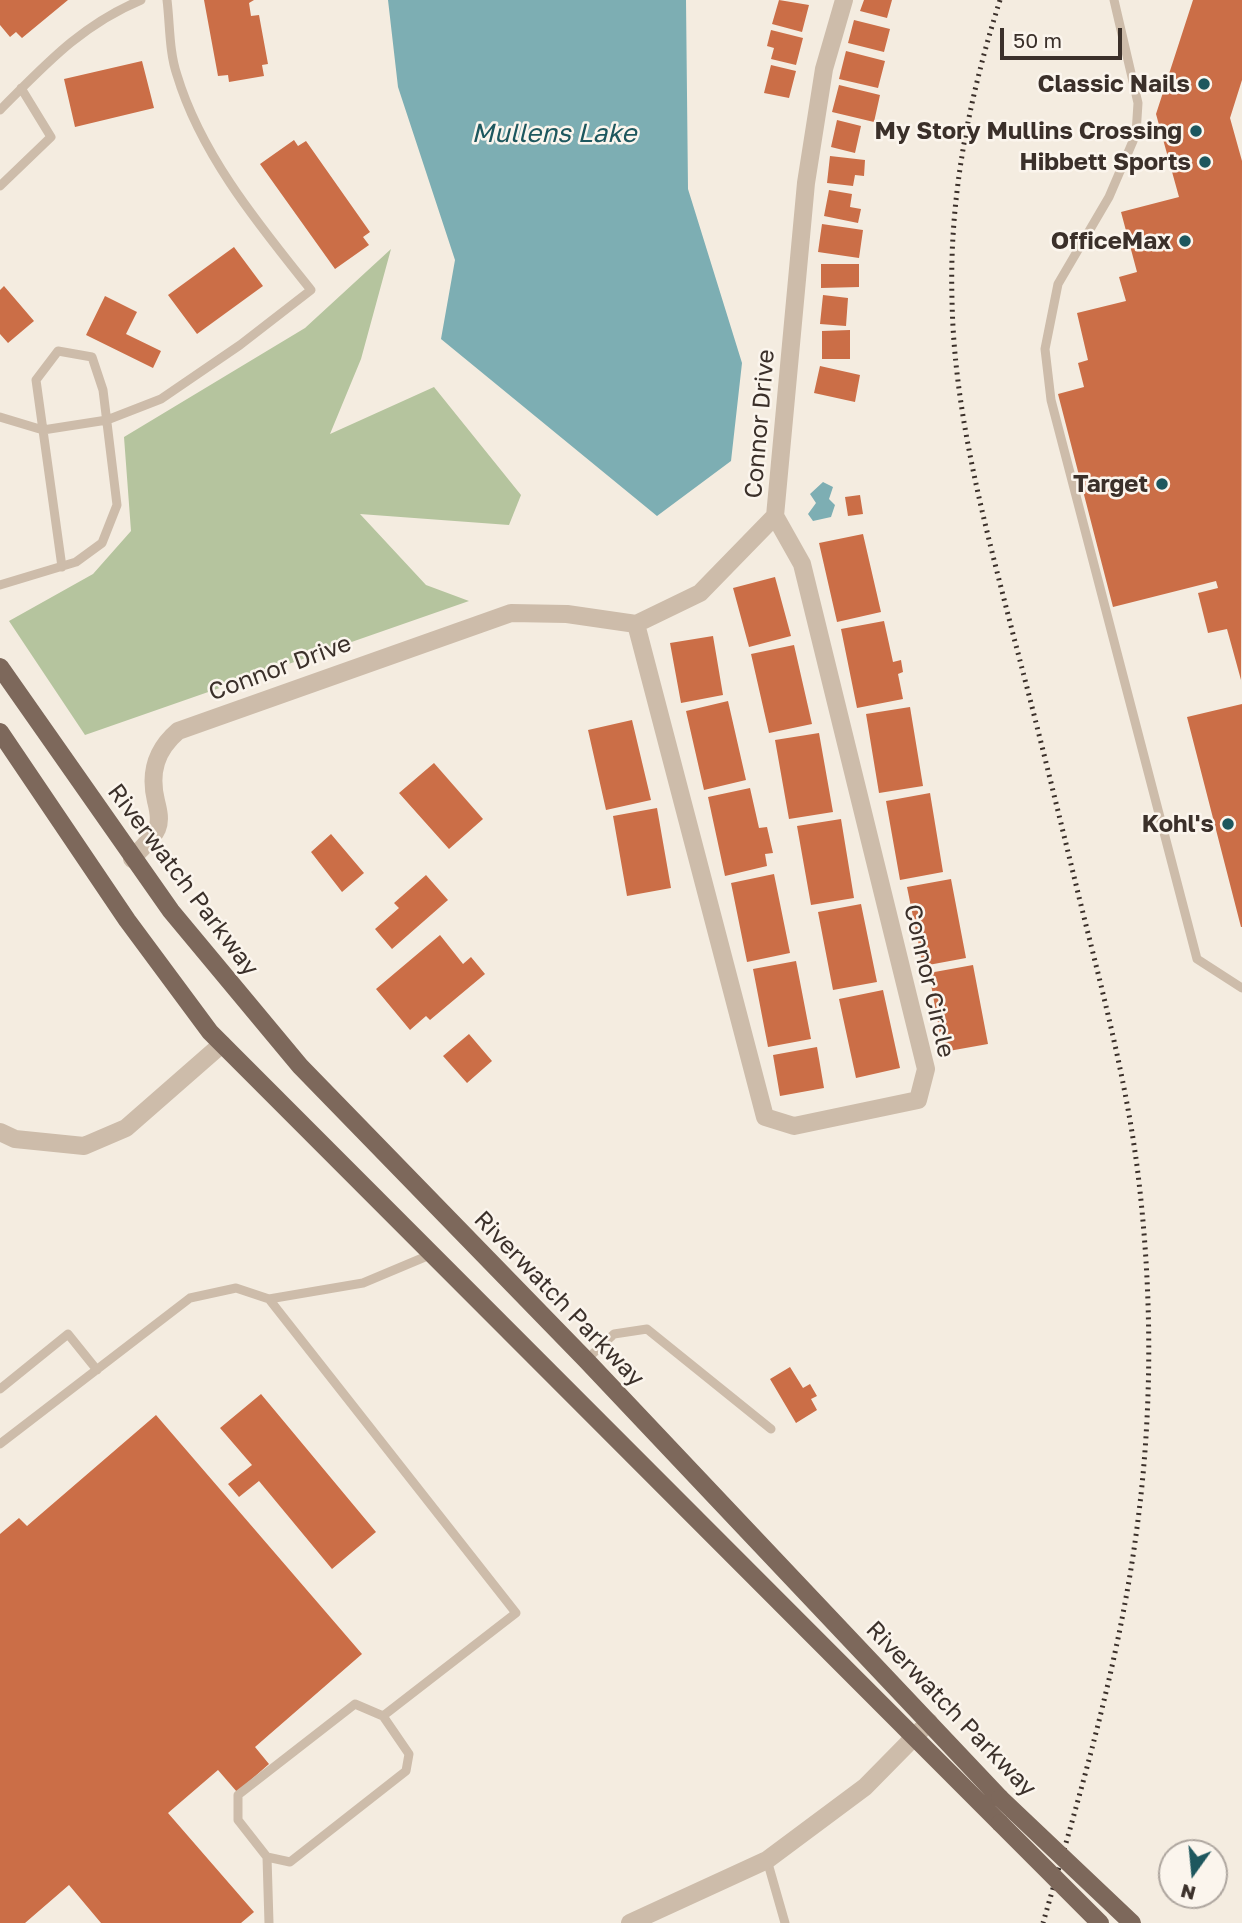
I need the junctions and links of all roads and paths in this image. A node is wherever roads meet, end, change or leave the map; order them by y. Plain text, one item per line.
1 (141, 0) edge
2 (167, 0) edge
3 (844, 0) edge
4 (1114, 0) edge
5 (21, 88) junction
6 (0, 110) edge
7 (0, 186) edge
8 (0, 417) edge
9 (107, 420) junction
10 (43, 430) junction
11 (775, 516) junction
12 (62, 567) junction
13 (0, 585) edge
14 (636, 624) junction
15 (0, 667) edge
16 (0, 732) edge
17 (132, 859) junction
18 (1242, 988) edge
19 (222, 1044) junction
20 (0, 1132) edge
21 (432, 1254) junction
22 (269, 1298) junction
23 (586, 1360) junction
24 (97, 1370) junction
25 (0, 1389) edge
26 (771, 1429) dead end
27 (2, 1438) edge
28 (383, 1716) junction
29 (929, 1722) junction
30 (914, 1738) junction
31 (267, 1857) junction
32 (766, 1860) junction
33 (269, 1923) edge
34 (630, 1923) edge
35 (785, 1923) edge
36 (1100, 1923) edge
37 (1132, 1923) edge

1 - 5 lane
2 - 9 lane
3 - 11 street, Connor Drive
4 - 18 lane
5 - 6 lane
5 - 7 lane
8 - 10 lane
9 - 10 lane
9 - 10 lane
9 - 12 lane
10 - 12 lane
11 - 14 street, Connor Drive
11 - 14 street, Connor Circle
12 - 13 lane
14 - 17 street, Connor Drive
15 - 17 main road, Riverwatch Parkway
16 - 19 main road, Riverwatch Parkway
17 - 23 main road, Riverwatch Parkway
19 - 20 street
19 - 21 main road, Riverwatch Parkway
21 - 22 lane
21 - 30 main road, Riverwatch Parkway
22 - 24 lane
22 - 28 lane
23 - 26 lane
23 - 29 main road, Riverwatch Parkway
24 - 25 lane
24 - 27 lane
28 - 31 lane
28 - 31 lane
29 - 30 street
29 - 37 main road, Riverwatch Parkway, bridge
30 - 32 street
30 - 36 main road, Riverwatch Parkway, bridge
31 - 33 lane
32 - 34 street
32 - 35 lane

